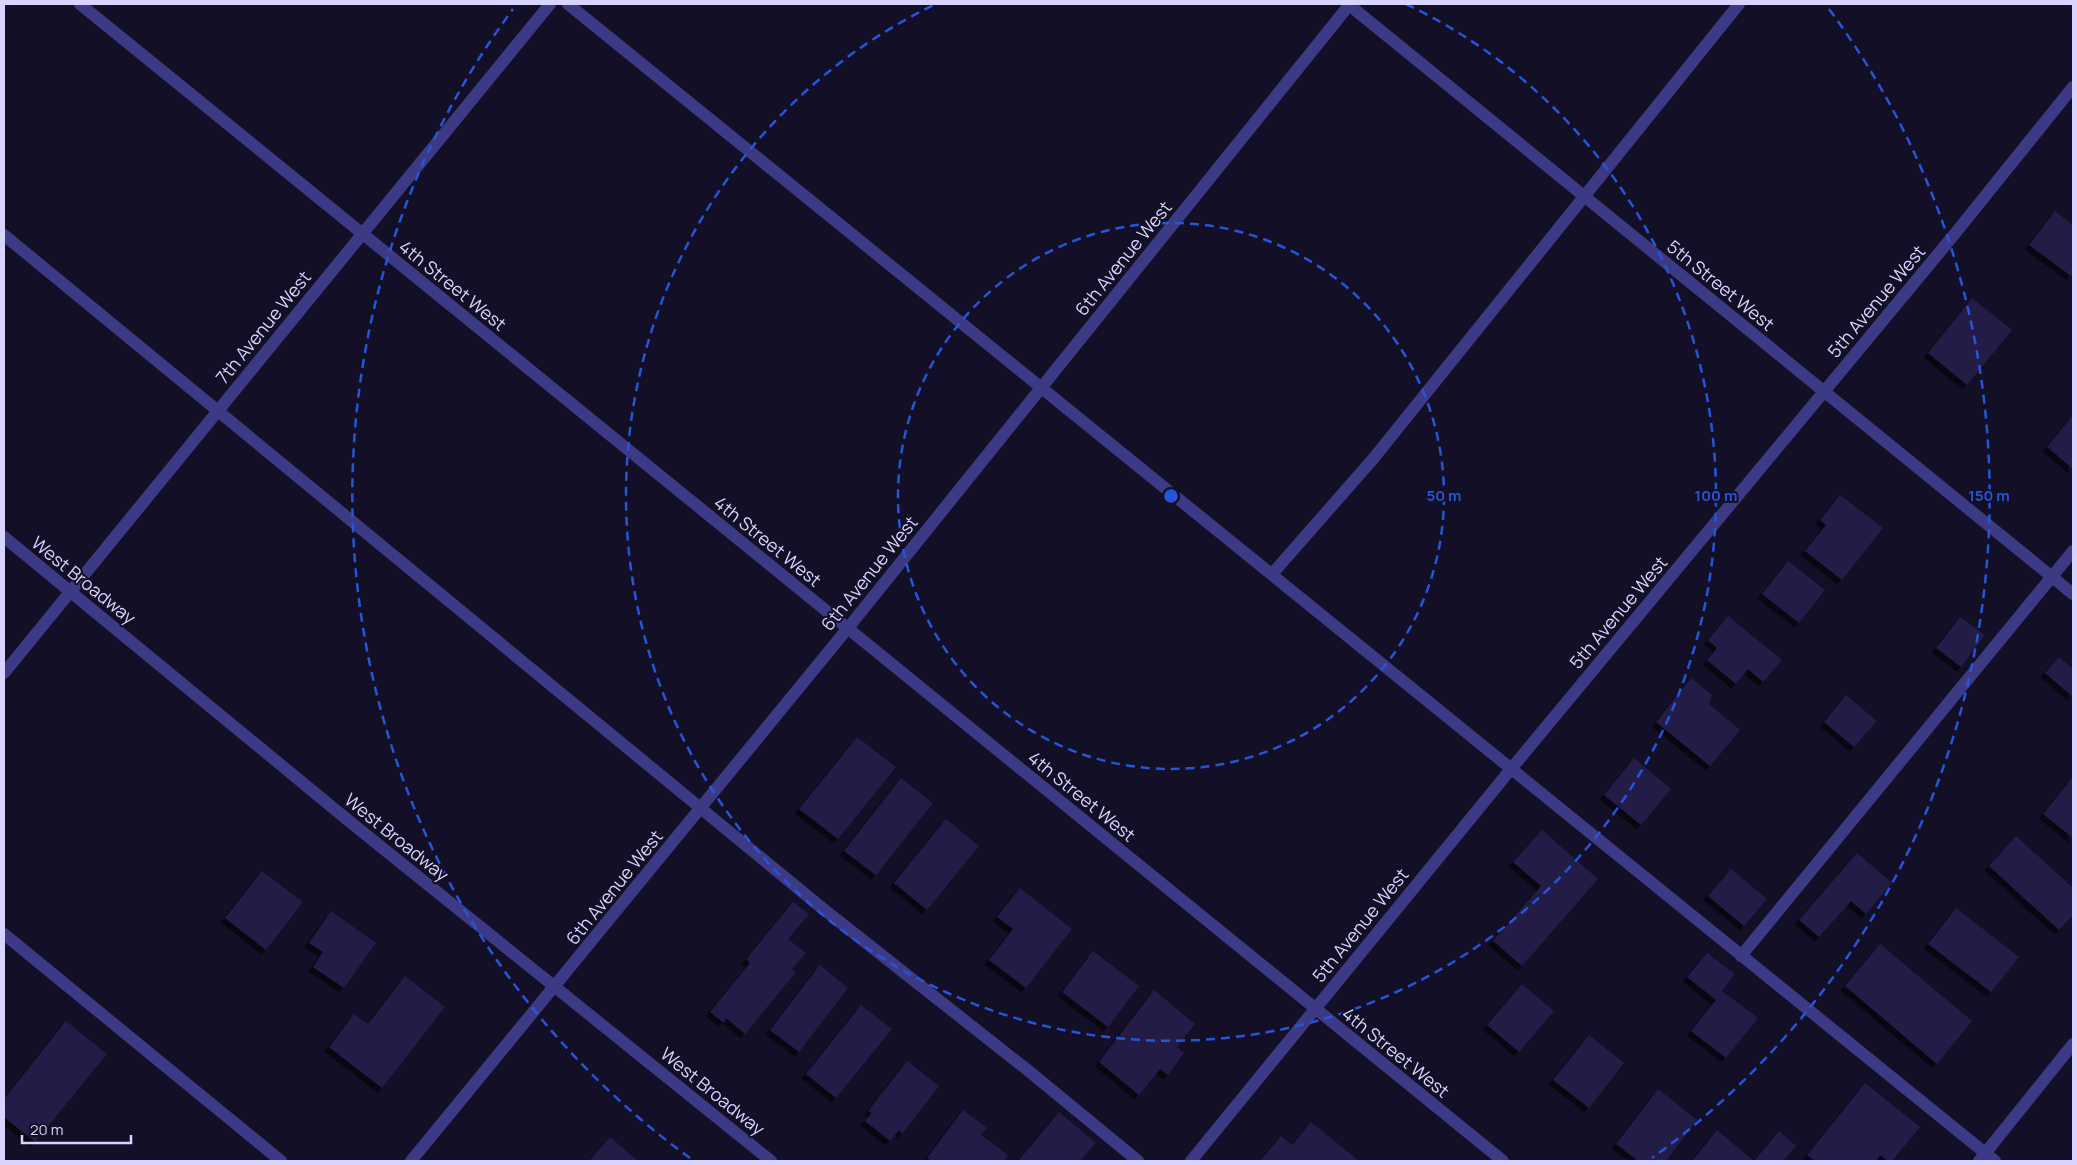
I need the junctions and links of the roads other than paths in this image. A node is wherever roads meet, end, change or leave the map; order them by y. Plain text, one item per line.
1 (80, 4) edge
2 (550, 4) edge
3 (568, 4) edge
4 (1349, 4) edge
5 (1739, 4) edge
6 (2073, 87) edge
7 (1584, 196) junction
8 (362, 233) junction
9 (4, 235) edge
10 (1041, 388) junction
11 (1824, 391) junction
12 (218, 410) junction
13 (4, 537) edge
14 (2073, 551) edge
15 (1272, 574) junction
16 (2052, 577) junction
17 (70, 592) junction
18 (2073, 594) edge
19 (848, 628) junction
20 (4, 673) edge
21 (1511, 769) junction
22 (701, 808) junction
23 (4, 934) edge
24 (1741, 956) junction
25 (555, 986) junction
26 (1315, 1008) junction
27 (2073, 1044) edge
28 (1986, 1159) edge
29 (281, 1161) edge
30 (411, 1161) edge
31 (771, 1161) edge
32 (1138, 1161) edge
33 (1191, 1161) edge
34 (1503, 1161) edge

1 - 8 street, 4th Street West
2 - 8 street, 7th Avenue West
3 - 10 street
4 - 7 street, 5th Street West
4 - 10 street, 6th Avenue West
5 - 7 street
6 - 11 street, 5th Avenue West
7 - 11 street, 5th Street West
7 - 15 street
8 - 12 street, 7th Avenue West
8 - 19 street, 4th Street West
9 - 12 street
10 - 15 street
10 - 19 street, 6th Avenue West
11 - 16 street, 5th Street West
11 - 21 street, 5th Avenue West
12 - 17 street, 7th Avenue West
12 - 22 street
13 - 17 street, West Broadway
14 - 16 street
15 - 21 street
16 - 18 street, 5th Street West
16 - 24 street
17 - 20 street, 7th Avenue West
17 - 25 street, West Broadway
19 - 22 street, 6th Avenue West
19 - 26 street, 4th Street West
21 - 24 street
21 - 26 street, 5th Avenue West
22 - 25 street, 6th Avenue West
22 - 32 street
23 - 29 street
24 - 28 street
25 - 30 street, 6th Avenue West
25 - 31 street, West Broadway
26 - 33 street, 5th Avenue West
26 - 34 street, 4th Street West
27 - 28 street

